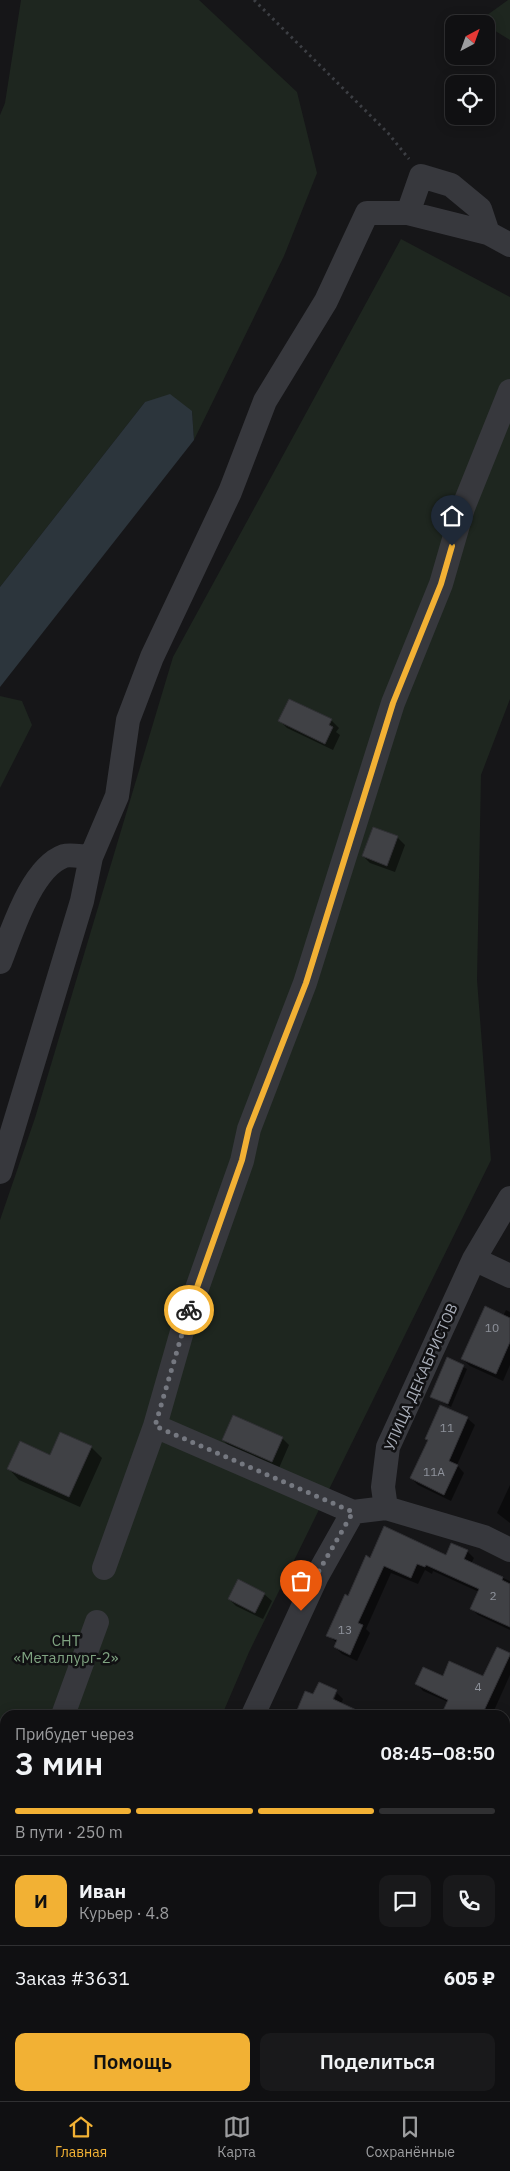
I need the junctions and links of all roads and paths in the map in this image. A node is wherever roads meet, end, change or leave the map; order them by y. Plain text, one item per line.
1 (254, 0) edge
2 (421, 176) junction
3 (408, 213) junction
4 (488, 233) junction
5 (510, 245) edge
6 (510, 391) edge
7 (91, 858) junction
8 (0, 962) edge
9 (0, 1172) edge
10 (510, 1198) edge
11 (474, 1259) junction
12 (510, 1276) edge
13 (155, 1426) junction
14 (386, 1508) junction
15 (353, 1512) junction
16 (510, 1550) edge
17 (104, 1568) dead end
18 (97, 1622) dead end
19 (65, 1710) edge
20 (255, 1710) edge

1 - 2 path
2 - 3 street
2 - 4 street
3 - 4 street
3 - 7 street
4 - 5 street
6 - 13 street
7 - 8 street
7 - 9 street
10 - 11 street, УЛИЦА ДЕКАБРИСТОВ
11 - 12 street
11 - 14 street, УЛИЦА ДЕКАБРИСТОВ
13 - 15 street
13 - 17 street
14 - 15 street
14 - 16 street
15 - 20 street
18 - 19 street

